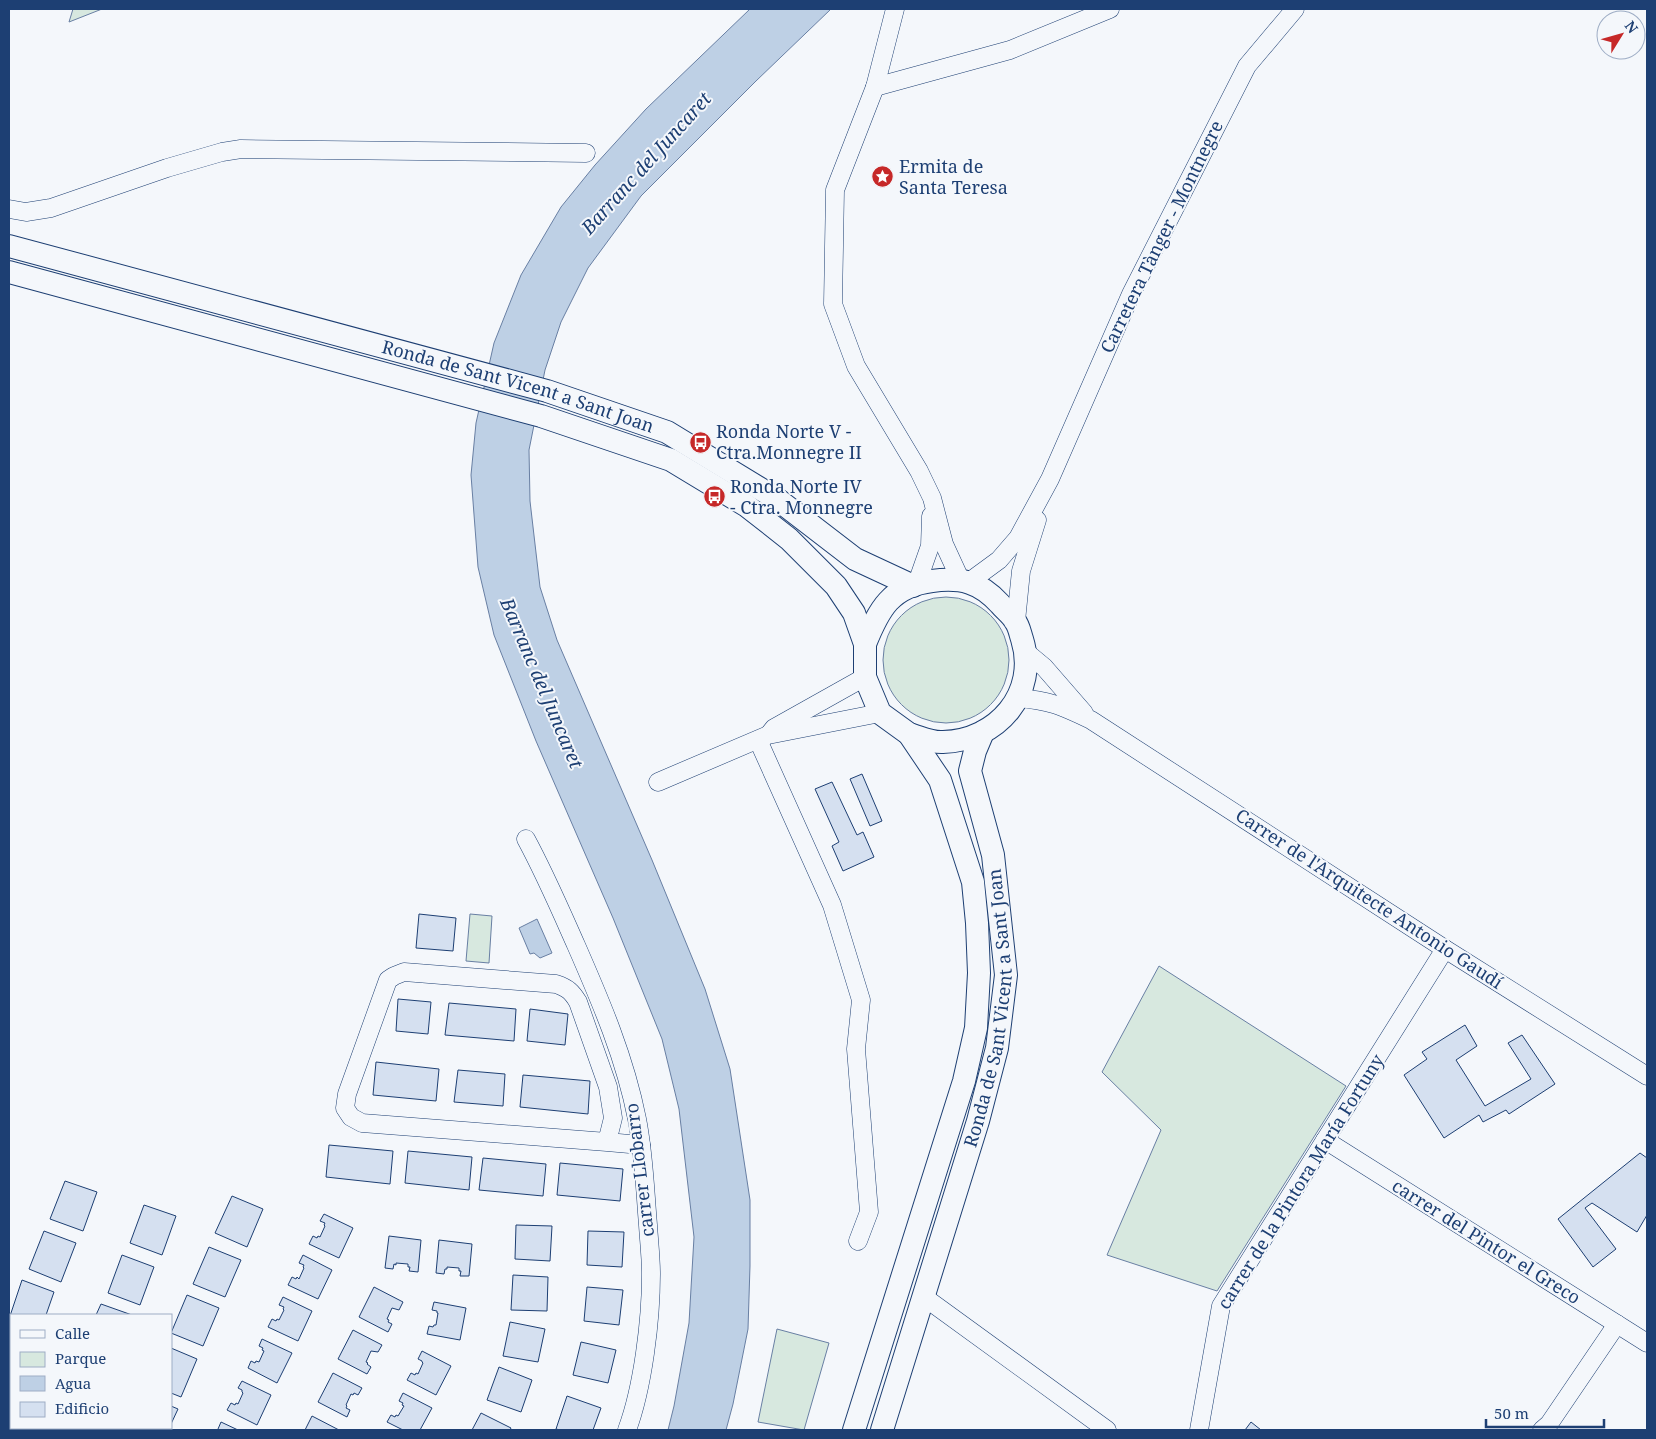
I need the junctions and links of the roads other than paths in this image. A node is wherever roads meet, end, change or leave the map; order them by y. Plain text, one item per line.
1 (895, 9) edge
2 (1110, 9) edge
3 (1295, 9) edge
4 (875, 88) junction
5 (586, 153) dead end
6 (9, 209) edge
7 (9, 246) edge
8 (9, 272) edge
9 (1050, 479) junction
10 (932, 498) junction
11 (965, 581) junction
12 (916, 584) junction
13 (1016, 621) junction
14 (865, 644) junction
15 (1026, 652) junction
16 (865, 677) junction
17 (1017, 698) junction
18 (880, 713) junction
19 (1091, 720) junction
20 (983, 732) junction
21 (910, 734) junction
22 (763, 738) junction
23 (658, 782) dead end
24 (526, 840) dead end
25 (1445, 949) junction
26 (1647, 1076) edge
27 (1325, 1140) junction
28 (607, 1142) junction
29 (642, 1145) junction
30 (858, 1241) dead end
31 (924, 1297) junction
32 (1616, 1324) junction
33 (1647, 1343) edge
34 (1085, 1422) edge
35 (627, 1430) edge
36 (854, 1430) edge
37 (882, 1430) edge
38 (1107, 1430) edge
39 (1199, 1430) edge
40 (1542, 1430) edge

1 - 4 street
2 - 4 street
3 - 9 street, Carretera Tànger - Montnegre
4 - 10 street
5 - 6 street
7 - 12 main road, Ronda de Sant Vicent a Sant Joan
8 - 14 main road, Ronda de Sant Vicent a Sant Joan
9 - 11 street, Carretera Tànger - Montnegre
9 - 13 street, Carretera Tànger - Montnegre
10 - 11 street
10 - 12 street
11 - 12 main road, Ronda de Sant Vicent a Sant Joan
11 - 13 main road, Ronda de Sant Vicent a Sant Joan
12 - 14 main road, Ronda de Sant Vicent a Sant Joan
13 - 15 main road, Ronda de Sant Vicent a Sant Joan
14 - 16 main road, Ronda de Sant Vicent a Sant Joan
15 - 17 main road, Ronda de Sant Vicent a Sant Joan
15 - 19 street, Carrer de l'Arquitecte Antonio Gaudí
16 - 18 main road, Ronda de Sant Vicent a Sant Joan
16 - 22 street
17 - 19 street, Carrer de l'Arquitecte Antonio Gaudí
17 - 20 main road, Ronda de Sant Vicent a Sant Joan
18 - 21 main road, Ronda de Sant Vicent a Sant Joan
18 - 22 street
19 - 25 street, Carrer de l'Arquitecte Antonio Gaudí
20 - 21 main road
20 - 31 main road, Ronda de Sant Vicent a Sant Joan
21 - 36 main road, Ronda de Sant Vicent a Sant Joan
22 - 23 street
22 - 30 street
24 - 29 street, carrer Llobarro
25 - 26 street, Carrer de l'Arquitecte Antonio Gaudí
25 - 27 street, carrer de la Pintora María Fortuny
27 - 32 street, carrer del Pintor el Greco
27 - 39 street, carrer de la Pintora María Fortuny
28 - 28 street
28 - 29 street
29 - 35 street, carrer Llobarro
31 - 34 street
31 - 37 main road, Ronda de Sant Vicent a Sant Joan
32 - 33 street, carrer del Pintor el Greco
32 - 40 street
34 - 38 street

